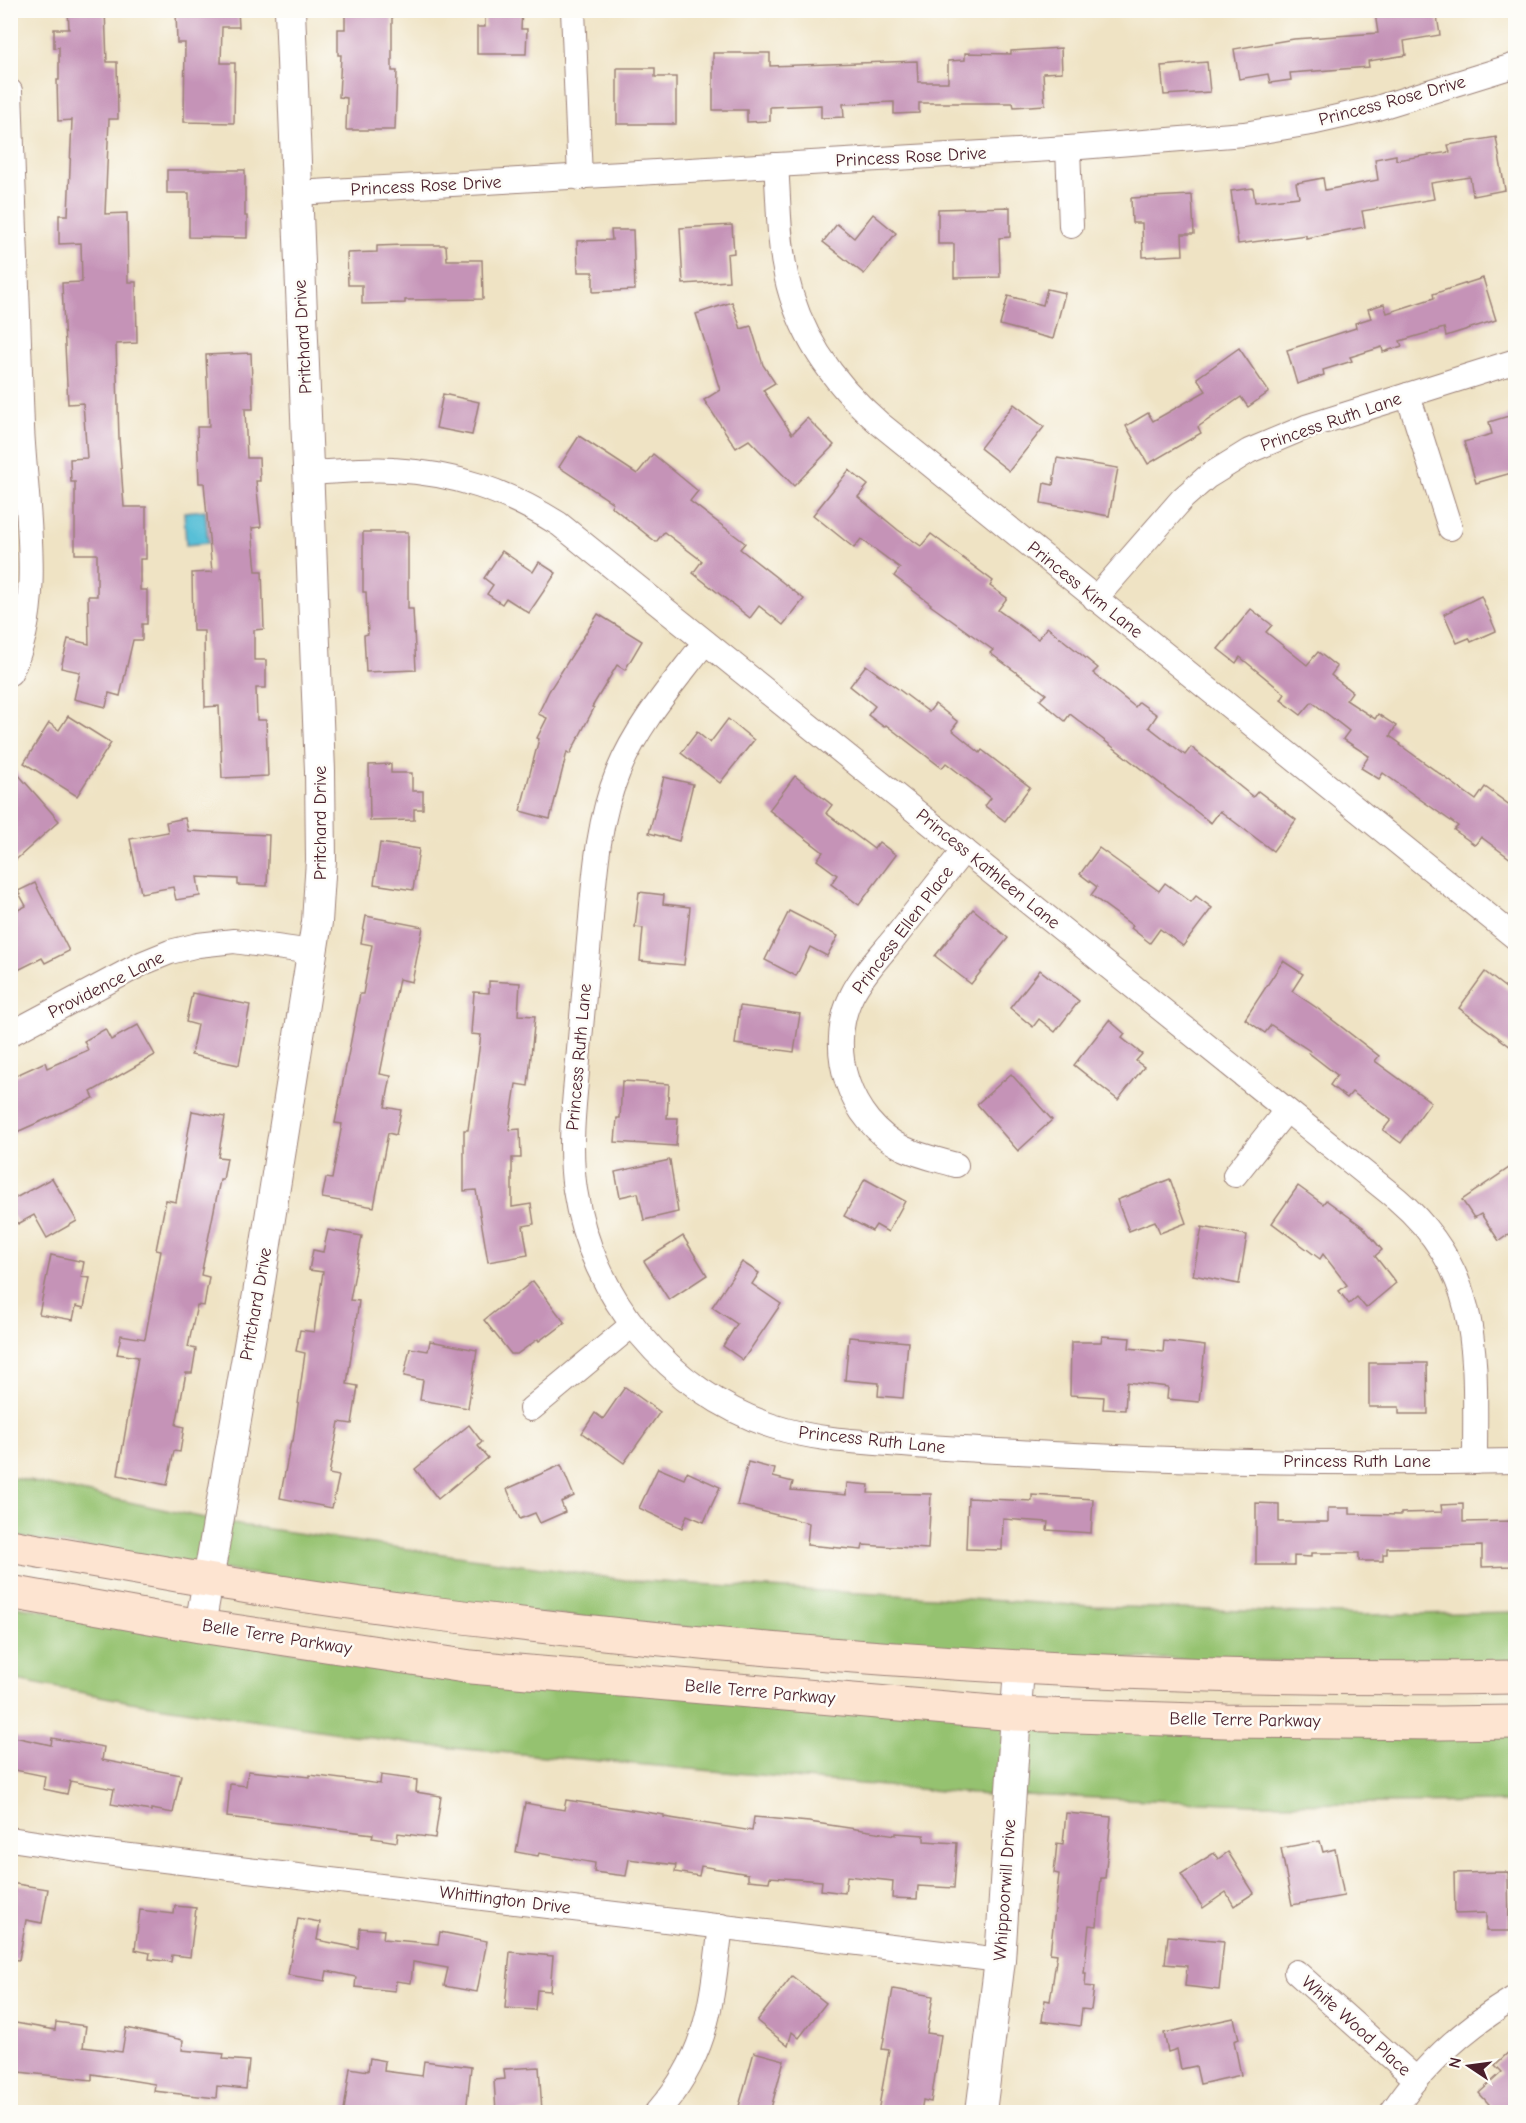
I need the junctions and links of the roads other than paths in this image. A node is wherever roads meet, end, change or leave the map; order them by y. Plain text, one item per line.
1 (290, 10) edge
2 (573, 10) edge
3 (1515, 65) edge
4 (10, 91) edge
5 (1068, 148) junction
6 (776, 165) junction
7 (580, 178) junction
8 (297, 193) junction
9 (1071, 226) dead end
10 (1515, 361) edge
11 (1408, 395) junction
12 (17, 450) edge
13 (310, 473) junction
14 (1450, 528) dead end
15 (1095, 599) junction
16 (705, 642) junction
17 (10, 673) edge
18 (964, 850) junction
19 (1515, 938) edge
20 (312, 952) junction
21 (10, 1034) edge
22 (1286, 1111) junction
23 (956, 1165) dead end
24 (1235, 1175) dead end
25 (632, 1325) junction
26 (531, 1409) dead end
27 (1515, 1461) edge
28 (1475, 1462) junction
29 (10, 1546) edge
30 (209, 1581) junction
31 (10, 1592) edge
32 (200, 1626) junction
33 (1019, 1666) junction
34 (1515, 1677) edge
35 (1016, 1714) junction
36 (1515, 1722) edge
37 (10, 1839) edge
38 (721, 1926) junction
39 (1000, 1960) junction
40 (1296, 1972) dead end
41 (1515, 1997) edge
42 (1416, 2079) junction
43 (657, 2112) edge
44 (981, 2112) edge
45 (1392, 2112) edge

1 - 8 street, Pritchard Drive
2 - 7 street
3 - 5 street, Princess Rose Drive
4 - 12 street
5 - 6 street, Princess Rose Drive
5 - 9 street
6 - 7 street, Princess Rose Drive
6 - 15 street, Princess Kim Lane
7 - 8 street, Princess Rose Drive
8 - 13 street, Pritchard Drive
10 - 11 street, Princess Ruth Lane
11 - 14 street
11 - 15 street, Princess Ruth Lane
12 - 17 street
13 - 16 street, Princess Kathleen Lane
13 - 20 street, Pritchard Drive
15 - 19 street, Princess Kim Lane
16 - 18 street, Princess Kathleen Lane
16 - 25 street, Princess Ruth Lane
18 - 22 street, Princess Kathleen Lane
18 - 23 street, Princess Ellen Place
20 - 21 street, Providence Lane
20 - 30 street, Pritchard Drive
22 - 24 street
22 - 28 street, Princess Kathleen Lane
25 - 26 street
25 - 28 street, Princess Ruth Lane
27 - 28 street, Princess Ruth Lane
29 - 30 main road
30 - 32 street, Pritchard Drive
30 - 33 main road
31 - 32 main road, Belle Terre Parkway
32 - 35 main road, Belle Terre Parkway
33 - 34 main road
33 - 35 street, Whippoorwill Drive
35 - 36 main road, Belle Terre Parkway
35 - 39 street, Whippoorwill Drive
37 - 38 street, Whittington Drive
38 - 39 street, Whittington Drive
38 - 43 street
39 - 44 street, Whippoorwill Drive
40 - 42 street, White Wood Place
41 - 42 street
42 - 45 street

